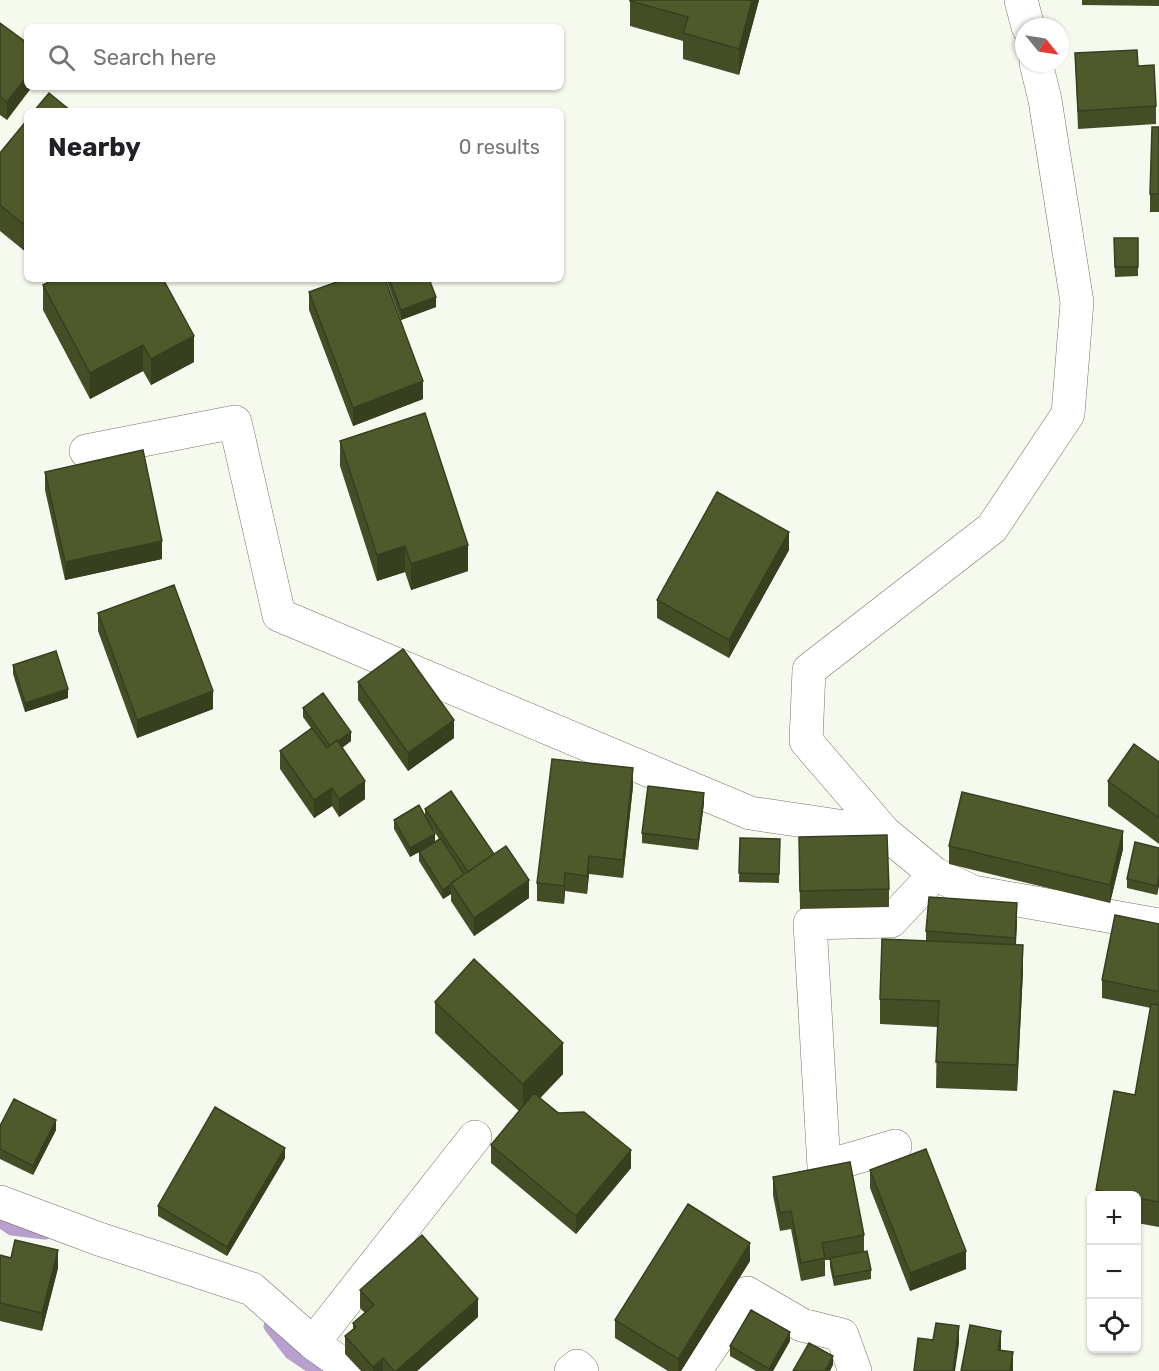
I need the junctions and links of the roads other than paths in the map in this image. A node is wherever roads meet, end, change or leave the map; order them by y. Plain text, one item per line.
1 (1022, 0) edge
2 (1026, 18) edge
3 (1038, 72) edge
4 (86, 451) dead end
5 (885, 833) junction
6 (935, 874) junction
7 (1159, 925) edge
8 (475, 1137) dead end
9 (896, 1146) dead end
10 (0, 1202) edge
11 (313, 1343) junction
12 (352, 1371) edge
13 (571, 1371) edge
14 (582, 1371) edge
15 (696, 1371) edge
16 (855, 1371) edge

1 - 2 street
3 - 5 street
4 - 5 street
5 - 6 street
6 - 7 street
6 - 9 street
8 - 11 street
10 - 11 street
11 - 12 street
13 - 14 street
15 - 16 street

